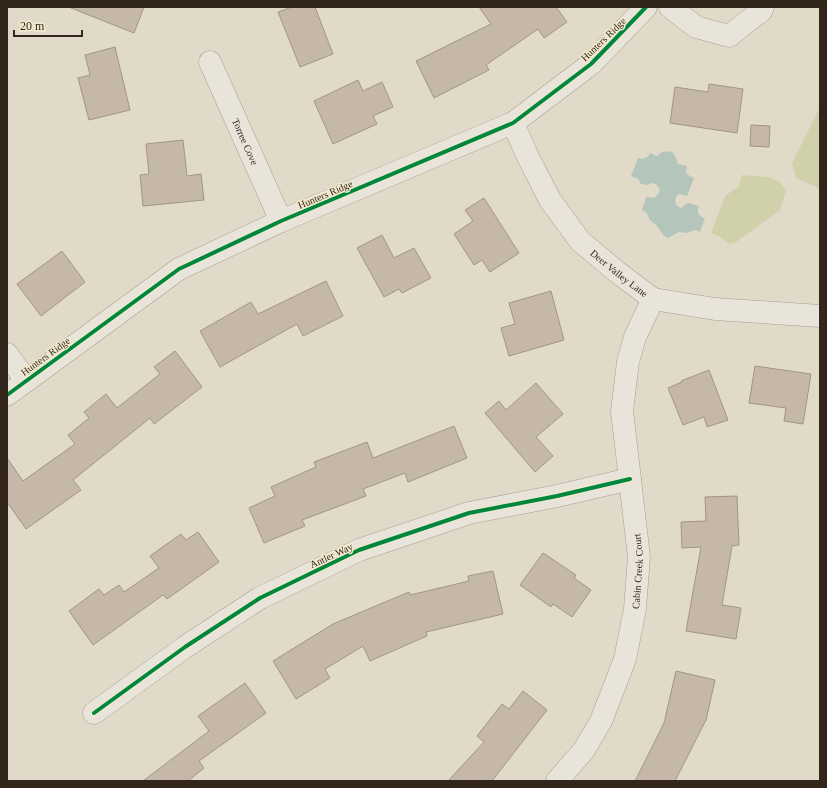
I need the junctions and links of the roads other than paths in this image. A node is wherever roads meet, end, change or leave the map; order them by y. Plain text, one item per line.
1 (646, 7) edge
2 (670, 7) edge
3 (763, 7) edge
4 (210, 62) dead end
5 (513, 123) junction
6 (281, 221) junction
7 (653, 300) junction
8 (820, 316) edge
9 (7, 354) edge
10 (26, 380) junction
11 (7, 395) edge
12 (630, 479) junction
13 (94, 713) dead end
14 (557, 781) edge

1 - 5 street, Hunters Ridge
2 - 3 street
4 - 6 street, Torree Cove
5 - 6 street, Hunters Ridge
5 - 7 street, Deer Valley Lane
6 - 10 street, Hunters Ridge
7 - 8 street, Deer Valley Lane
7 - 12 street, Cabin Creek Court
9 - 10 street
10 - 11 street, Hunters Ridge
12 - 13 street, Antler Way
12 - 14 street, Cabin Creek Court

